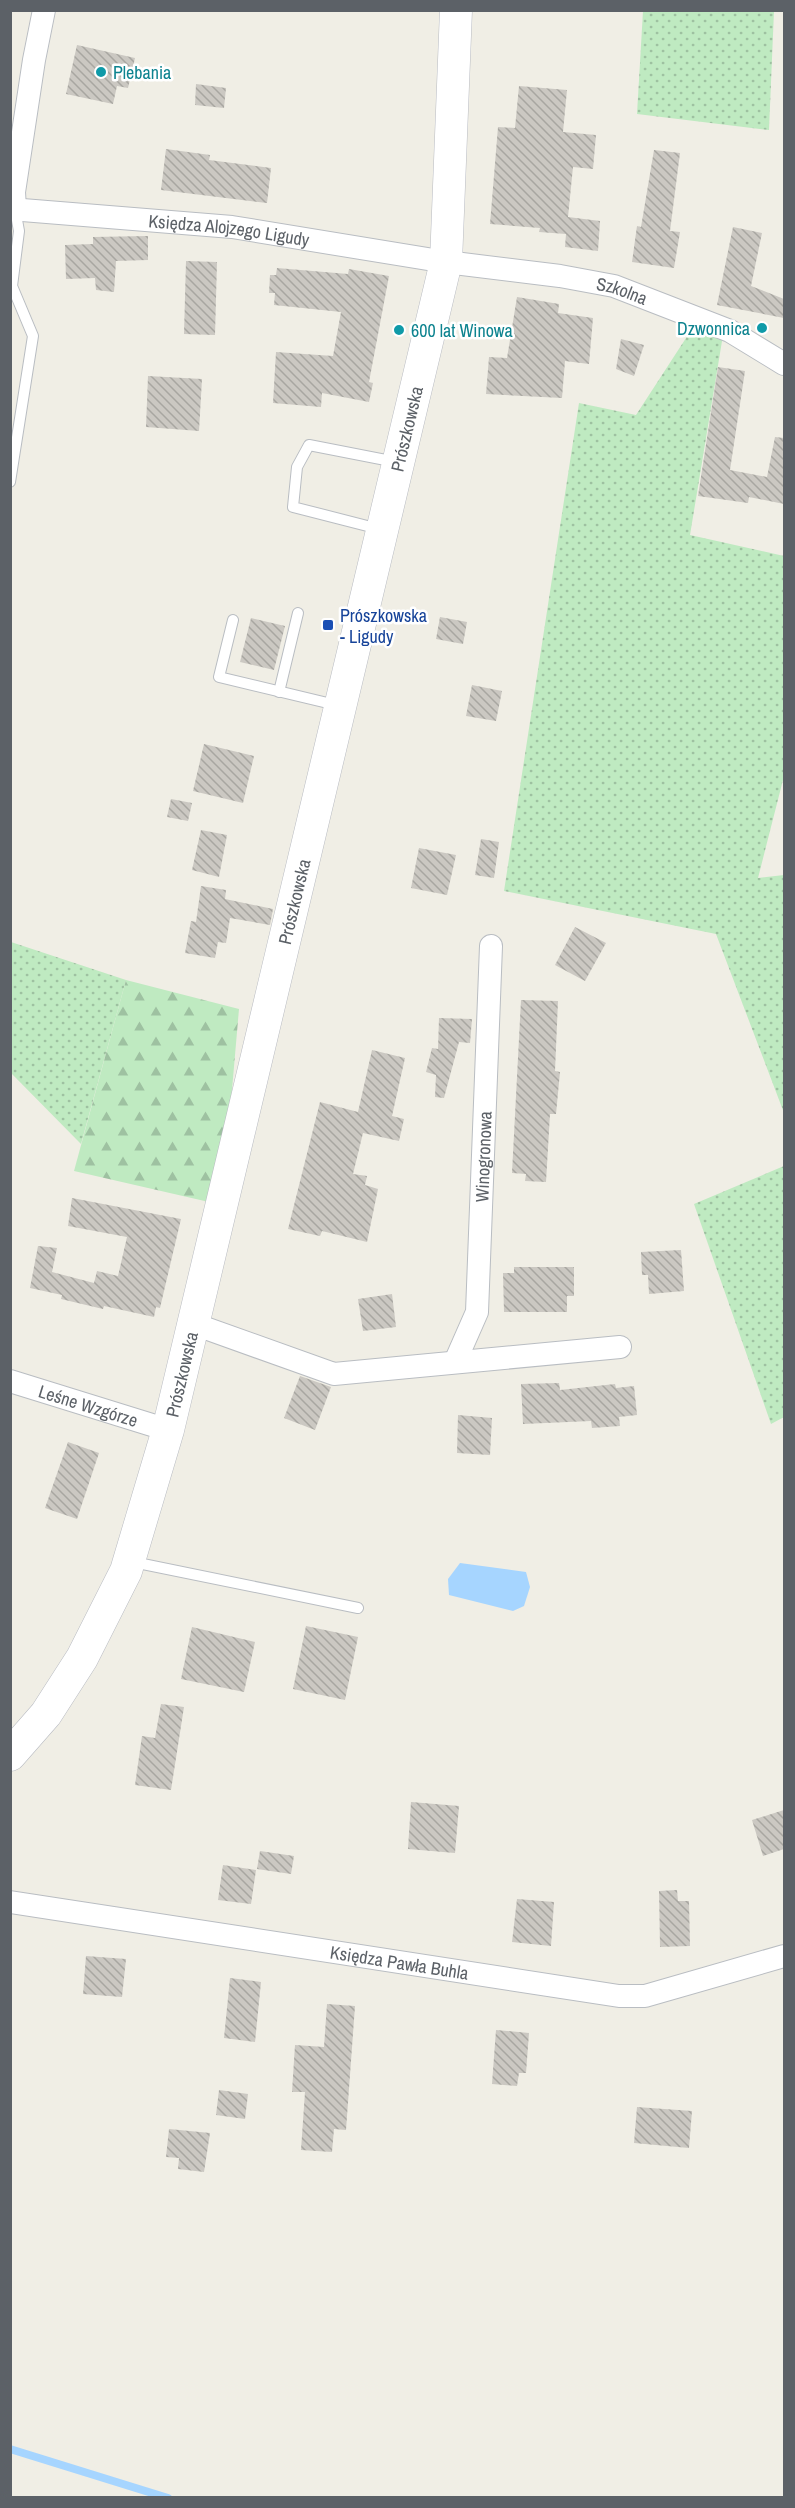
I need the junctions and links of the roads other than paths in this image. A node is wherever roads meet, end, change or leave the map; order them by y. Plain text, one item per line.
1 (44, 10) edge
2 (456, 10) edge
3 (13, 209) edge
4 (446, 262) junction
5 (784, 363) edge
6 (398, 463) junction
7 (10, 482) edge
8 (382, 530) junction
9 (298, 613) dead end
10 (233, 620) dead end
11 (279, 692) junction
12 (340, 706) junction
13 (491, 946) dead end
14 (194, 1324) junction
15 (620, 1347) dead end
16 (454, 1362) junction
17 (10, 1381) edge
18 (168, 1430) junction
19 (129, 1561) junction
20 (358, 1608) dead end
21 (10, 1755) edge
22 (10, 1902) edge
23 (784, 1956) edge

1 - 3 street
2 - 4 main road, Prószkowska
3 - 4 street, Księdza Alojzego Ligudy
3 - 7 lane
4 - 5 street, Szkolna
4 - 6 main road, Prószkowska
6 - 8 main road, Prószkowska
6 - 8 lane
8 - 12 main road, Prószkowska
9 - 11 lane
10 - 11 lane
11 - 12 lane
12 - 14 main road, Prószkowska
13 - 16 street, Winogronowa
14 - 16 street
14 - 18 main road, Prószkowska
15 - 16 street
17 - 18 street, Leśne Wzgórze
18 - 19 main road, Prószkowska
19 - 20 lane
19 - 21 main road, Prószkowska
22 - 23 street, Księdza Pawła Buhla

